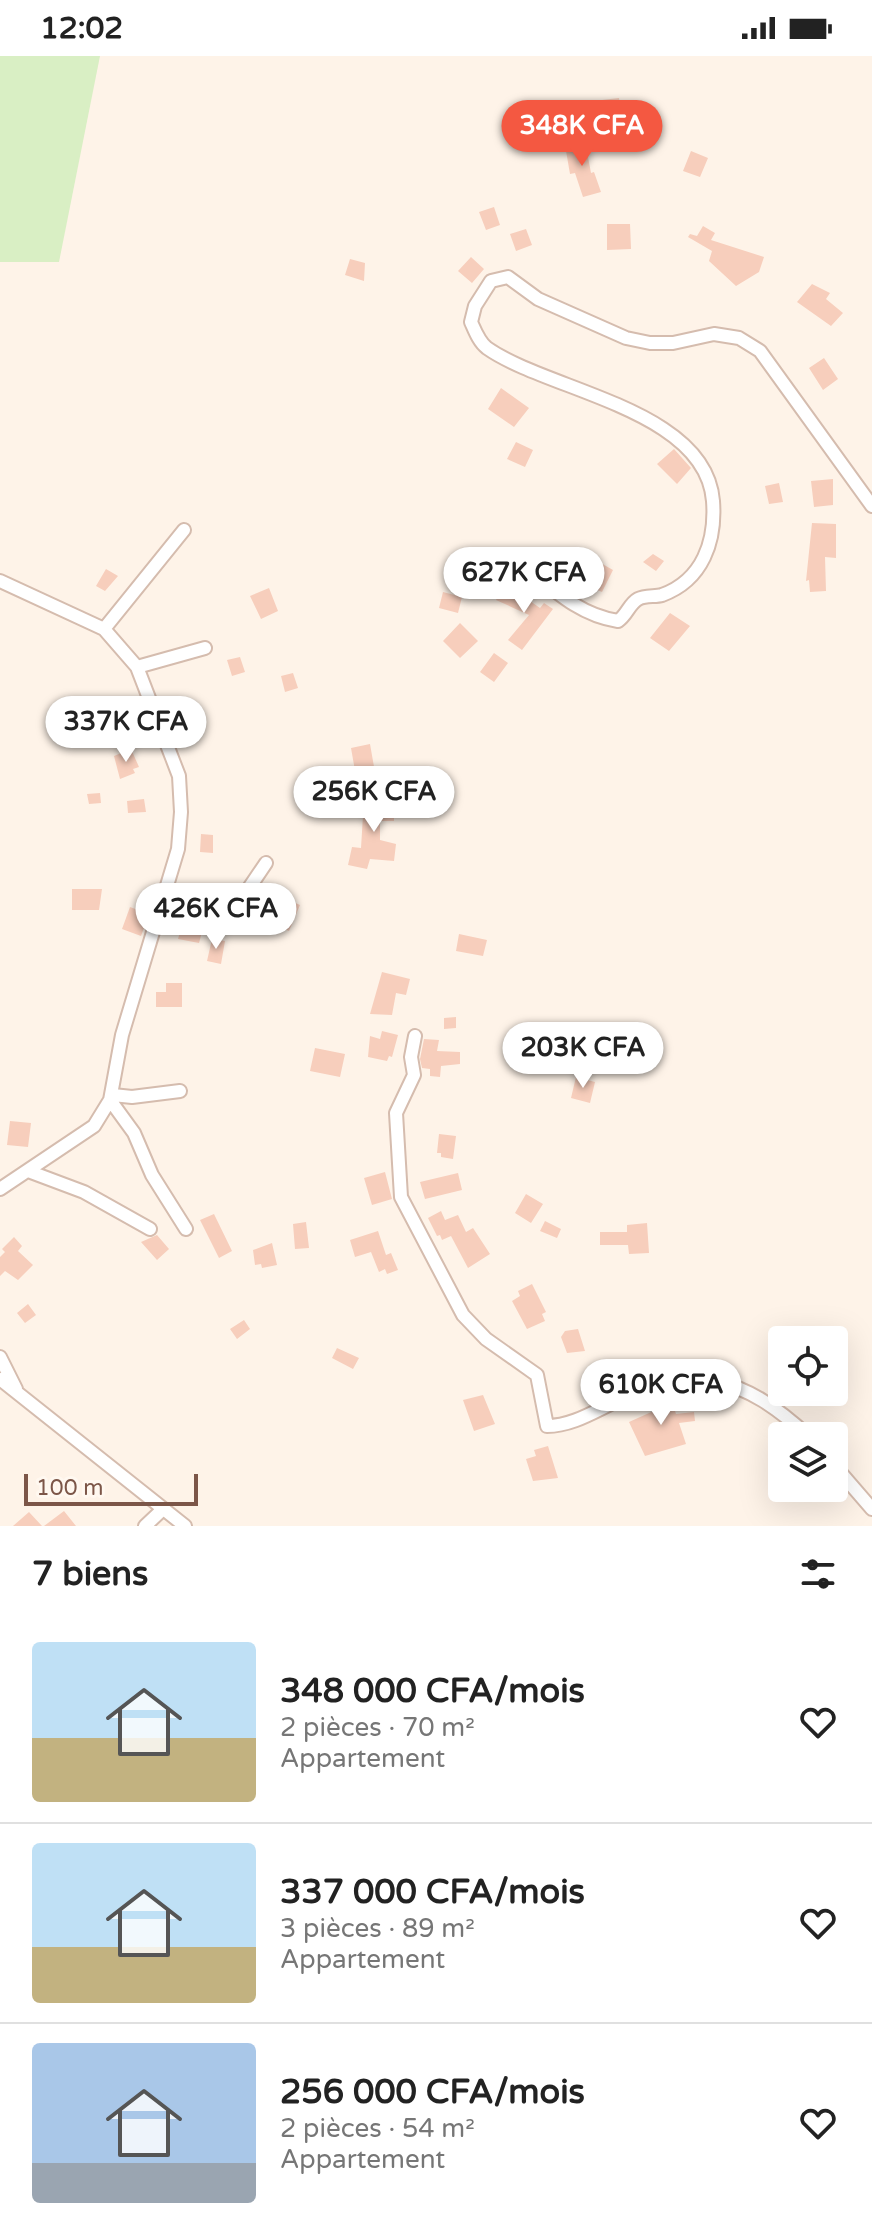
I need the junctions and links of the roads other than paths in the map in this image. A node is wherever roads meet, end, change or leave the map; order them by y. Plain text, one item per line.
1 (872, 506) edge
2 (184, 530) dead end
3 (522, 564) dead end
4 (0, 581) edge
5 (104, 629) junction
6 (205, 648) dead end
7 (137, 667) junction
8 (266, 863) dead end
9 (160, 911) junction
10 (415, 1036) dead end
11 (180, 1091) dead end
12 (111, 1098) junction
13 (28, 1171) junction
14 (0, 1189) edge
15 (150, 1229) dead end
16 (186, 1229) dead end
17 (0, 1357) edge
18 (0, 1379) edge
19 (16, 1389) junction
20 (791, 1422) edge
21 (848, 1481) edge
22 (872, 1509) edge
23 (162, 1510) junction
24 (145, 1526) edge
25 (185, 1526) edge

1 - 3 street
2 - 5 street
4 - 5 street
5 - 7 street
6 - 7 street
7 - 9 street
8 - 9 street
9 - 12 street
10 - 20 street
11 - 12 street
12 - 13 street
12 - 16 street
13 - 14 street
13 - 15 street
17 - 19 street
18 - 19 street
19 - 23 street
21 - 22 street
23 - 24 street
23 - 25 street

